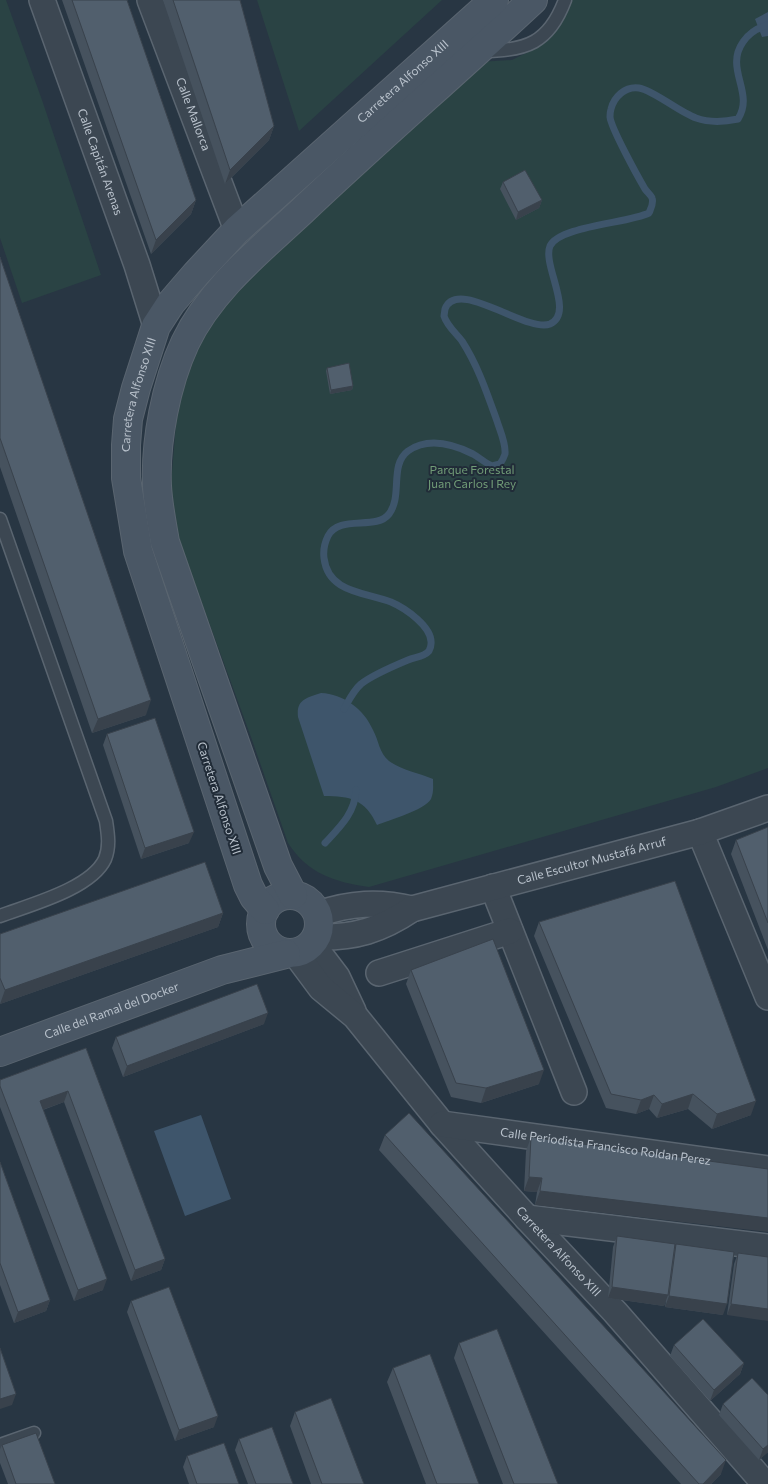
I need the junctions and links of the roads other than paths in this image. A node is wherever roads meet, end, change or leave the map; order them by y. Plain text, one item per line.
1 (42, 0) edge
2 (150, 0) edge
3 (494, 0) edge
4 (534, 0) edge
5 (564, 0) edge
6 (478, 51) junction
7 (237, 230) junction
8 (156, 326) junction
9 (0, 520) edge
10 (768, 808) edge
11 (700, 832) junction
12 (493, 887) junction
13 (293, 895) junction
14 (265, 910) junction
15 (0, 916) edge
16 (510, 931) junction
17 (263, 937) junction
18 (306, 940) junction
19 (222, 970) junction
20 (379, 973) dead end
21 (768, 997) edge
22 (0, 1052) edge
23 (574, 1092) dead end
24 (442, 1124) junction
25 (768, 1169) edge
26 (527, 1218) junction
27 (768, 1247) edge
28 (34, 1433) edge
29 (0, 1445) edge
30 (765, 1484) edge

1 - 8 street, Calle Capitán Arenas
2 - 7 street, Calle Mallorca
3 - 7 main road, Carretera Alfonso XIII
4 - 6 main road
5 - 6 lane
6 - 13 main road
7 - 8 main road, Carretera Alfonso XIII
8 - 14 main road, Carretera Alfonso XIII
9 - 15 lane
10 - 11 street, Calle Escultor Mustafá Arruf
11 - 12 street, Calle Escultor Mustafá Arruf
11 - 21 street
12 - 16 street
12 - 18 street, Calle Escultor Mustafá Arruf
13 - 14 main road
13 - 18 main road
14 - 17 main road
16 - 20 street
16 - 23 street
17 - 18 main road
17 - 19 main road
18 - 19 main road, Calle del Ramal del Docker
18 - 24 street, Carretera Alfonso XIII
19 - 22 main road, Calle del Ramal del Docker
24 - 25 street, Calle Periodista Francisco Roldan Perez
24 - 26 street, Carretera Alfonso XIII
26 - 27 street
26 - 30 street, Carretera Alfonso XIII
28 - 29 lane

